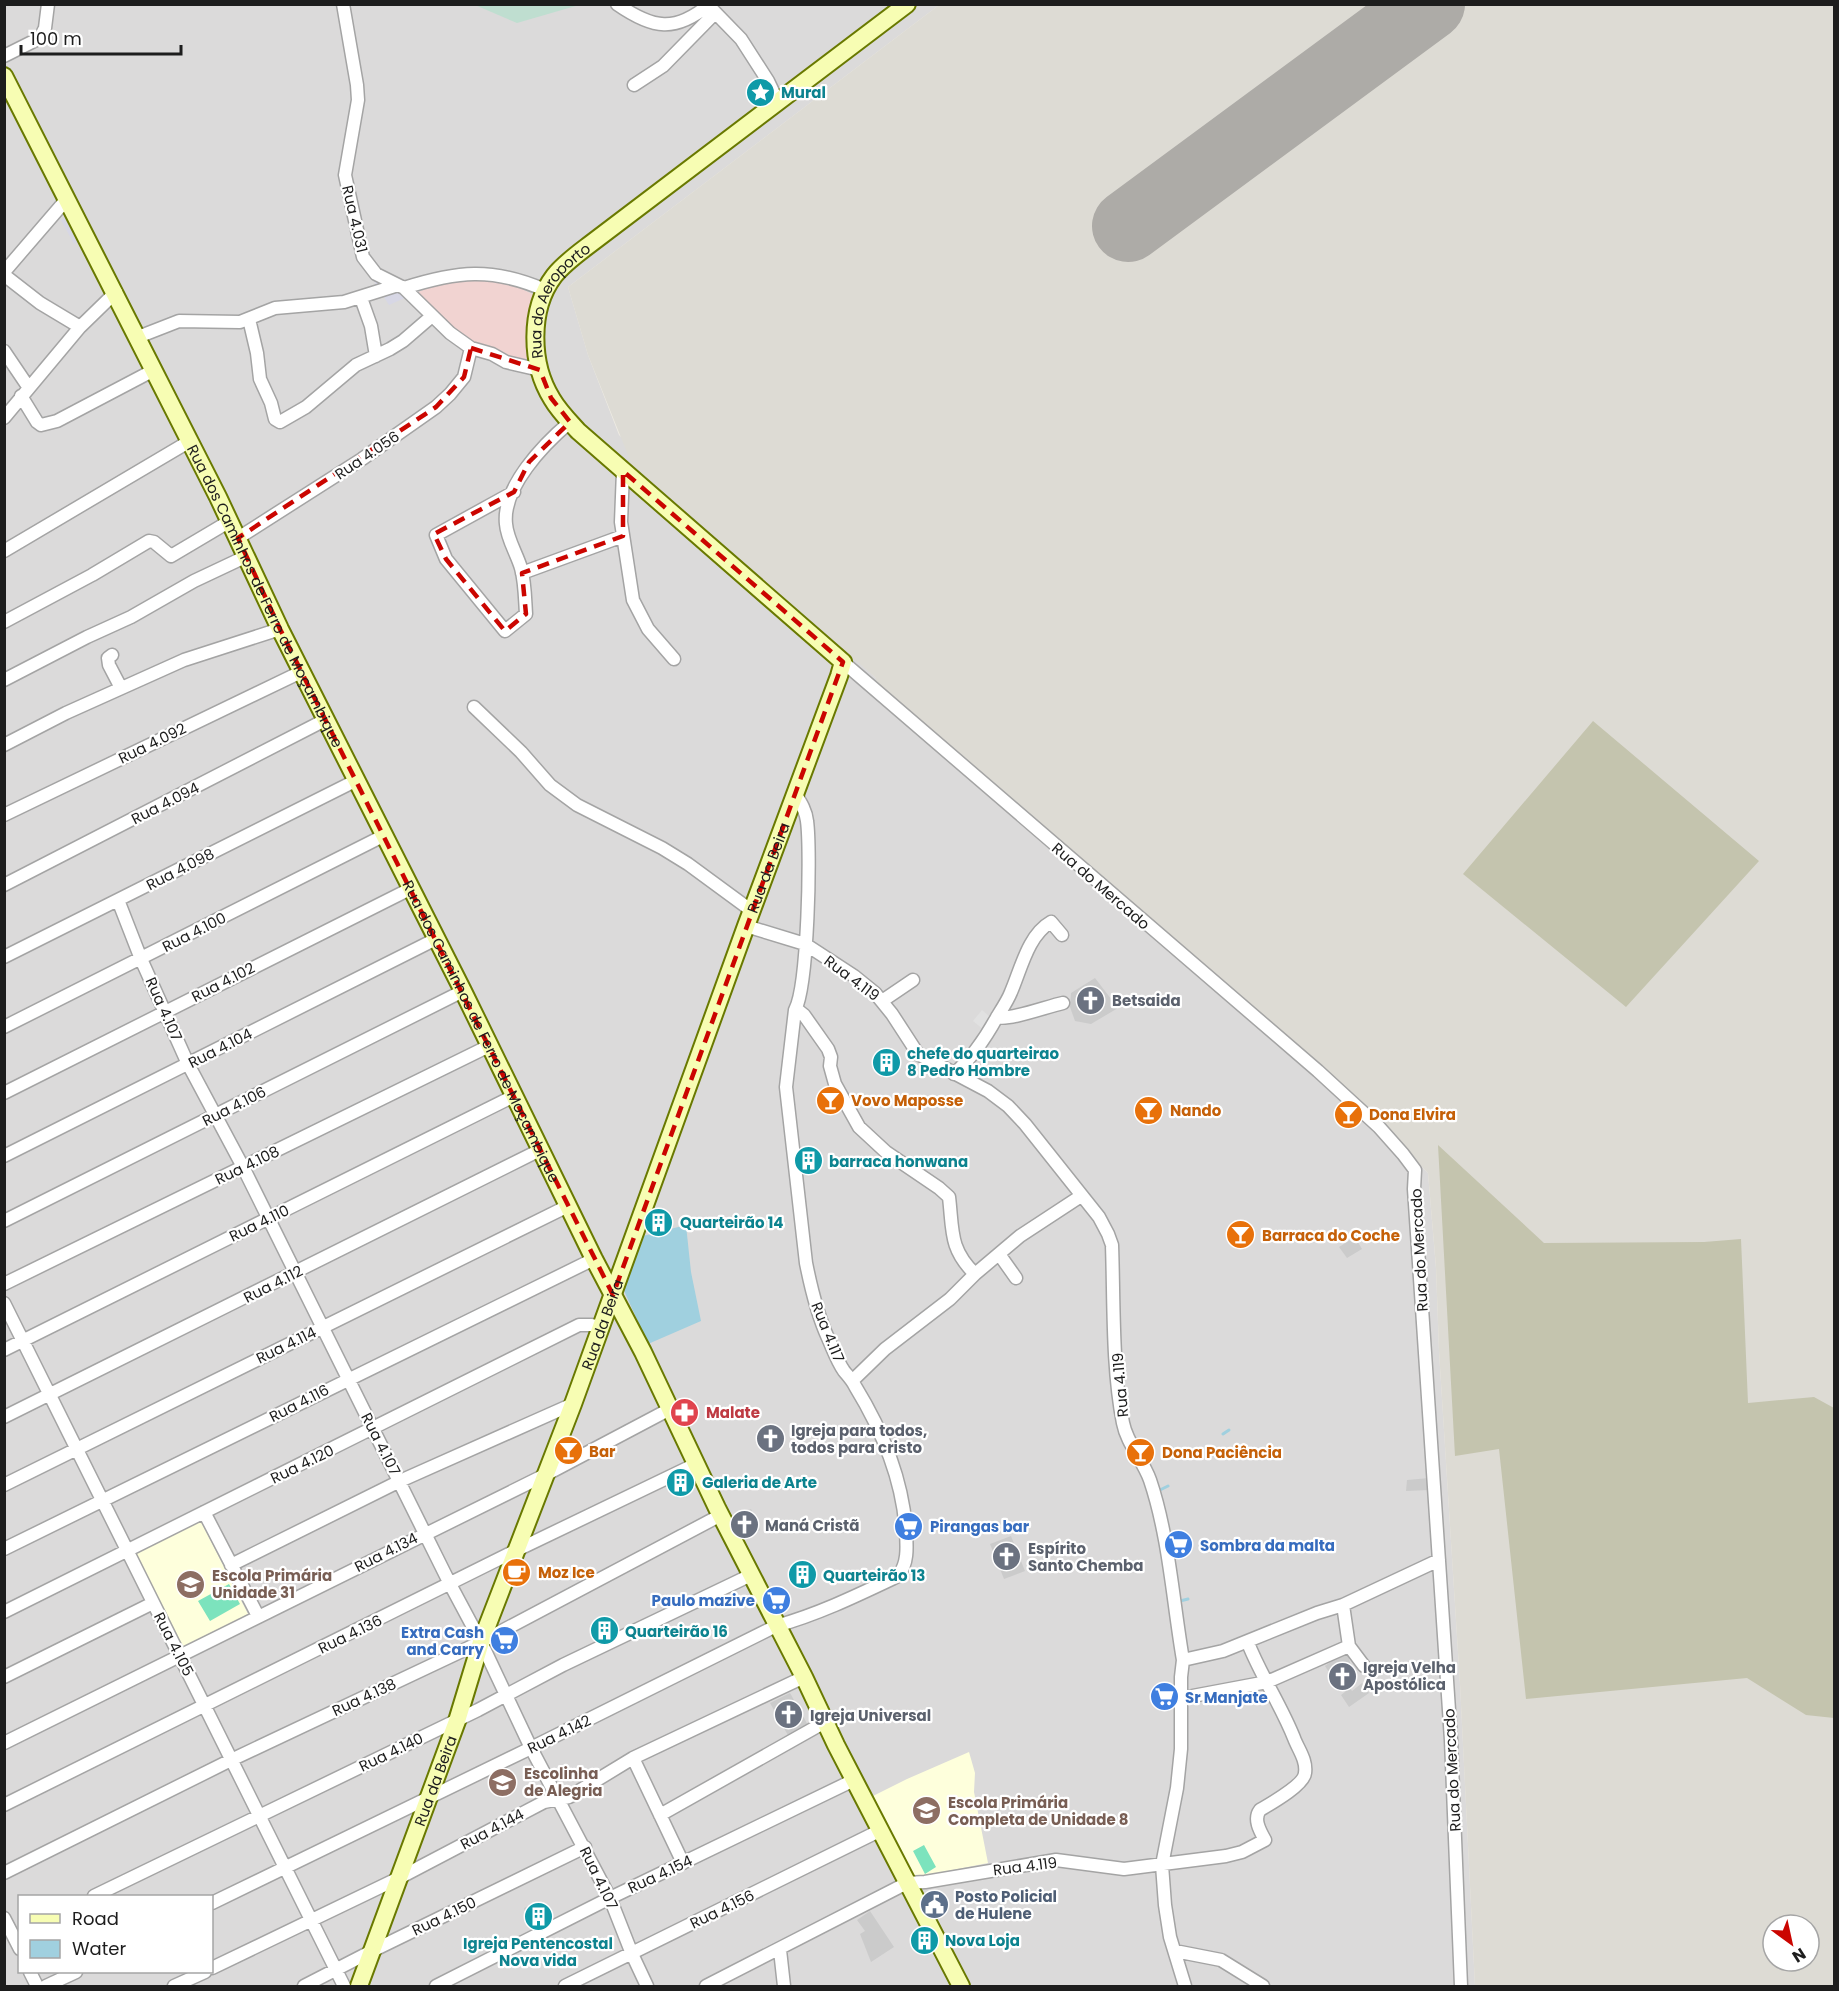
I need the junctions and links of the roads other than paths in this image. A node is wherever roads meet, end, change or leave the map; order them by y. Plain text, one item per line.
1 (48, 4) edge
2 (343, 4) edge
3 (618, 4) edge
4 (907, 4) edge
5 (710, 7) edge
6 (4, 56) edge
7 (4, 76) edge
8 (634, 85) dead end
9 (778, 102) junction
10 (66, 200) junction
11 (4, 274) edge
12 (401, 286) junction
13 (544, 290) junction
14 (116, 292) junction
15 (361, 298) junction
16 (432, 316) junction
17 (249, 319) junction
18 (80, 327) junction
19 (138, 338) junction
20 (471, 348) junction
21 (4, 351) edge
22 (376, 356) junction
23 (154, 370) junction
24 (540, 370) junction
25 (25, 392) junction
26 (4, 418) edge
27 (570, 422) junction
28 (190, 441) junction
29 (623, 471) junction
30 (514, 492) junction
31 (230, 521) junction
32 (623, 536) junction
33 (238, 538) junction
34 (4, 551) edge
35 (247, 556) junction
36 (522, 573) junction
37 (4, 622) edge
38 (280, 629) junction
39 (112, 655) dead end
40 (674, 659) dead end
41 (843, 662) junction
42 (301, 672) junction
43 (4, 680) edge
44 (121, 688) junction
45 (474, 707) dead end
46 (325, 720) junction
47 (4, 745) edge
48 (356, 781) junction
49 (795, 795) junction
50 (4, 815) edge
51 (383, 836) junction
52 (4, 885) edge
53 (410, 889) junction
54 (118, 900) junction
55 (749, 919) junction
56 (1062, 935) dead end
57 (436, 939) junction
58 (805, 944) junction
59 (4, 957) edge
60 (141, 959) junction
61 (913, 980) dead end
62 (463, 991) junction
63 (882, 1001) junction
64 (1063, 1003) dead end
65 (795, 1010) junction
66 (164, 1012) junction
67 (997, 1017) junction
68 (4, 1027) edge
69 (489, 1046) junction
70 (188, 1064) junction
71 (954, 1074) junction
72 (4, 1093) edge
73 (514, 1096) junction
74 (216, 1115) junction
75 (540, 1149) junction
76 (4, 1156) edge
77 (243, 1167) junction
78 (1081, 1196) junction
79 (568, 1206) junction
80 (268, 1218) junction
81 (4, 1221) edge
82 (999, 1254) junction
83 (594, 1258) junction
84 (295, 1273) junction
85 (975, 1274) junction
86 (1016, 1278) dead end
87 (4, 1284) edge
88 (613, 1295) junction
89 (4, 1303) edge
90 (322, 1327) junction
91 (601, 1329) junction
92 (24, 1340) junction
93 (4, 1350) edge
94 (348, 1379) junction
95 (852, 1381) junction
96 (51, 1395) junction
97 (573, 1404) junction
98 (670, 1409) junction
99 (4, 1417) edge
100 (373, 1429) junction
101 (78, 1448) junction
102 (696, 1464) junction
103 (547, 1474) junction
104 (400, 1481) junction
105 (4, 1485) edge
106 (104, 1501) junction
107 (204, 1512) junction
108 (721, 1515) junction
109 (425, 1533) junction
110 (4, 1549) edge
111 (128, 1550) junction
112 (515, 1551) junction
113 (1439, 1560) junction
114 (231, 1565) junction
115 (751, 1575) junction
116 (450, 1584) junction
117 (153, 1603) junction
118 (1343, 1605) junction
119 (4, 1612) edge
120 (258, 1616) junction
121 (776, 1626) junction
122 (481, 1642) junction
123 (1248, 1643) junction
124 (1349, 1646) junction
125 (180, 1656) junction
126 (1183, 1660) junction
127 (1364, 1666) dead end
128 (4, 1677) edge
129 (804, 1677) junction
130 (1267, 1682) junction
131 (505, 1696) junction
132 (1182, 1698) junction
133 (205, 1706) junction
134 (457, 1721) junction
135 (825, 1722) junction
136 (4, 1743) edge
137 (531, 1748) junction
138 (633, 1758) junction
139 (231, 1761) junction
140 (854, 1780) junction
141 (429, 1796) junction
142 (557, 1799) junction
143 (4, 1805) edge
144 (259, 1815) junction
145 (660, 1815) junction
146 (879, 1831) junction
147 (585, 1847) junction
148 (683, 1863) junction
149 (1162, 1864) junction
150 (285, 1866) junction
151 (4, 1873) edge
152 (399, 1878) junction
153 (907, 1883) junction
154 (96, 1895) edge
155 (610, 1898) junction
156 (213, 1902) edge
157 (4, 1918) edge
158 (311, 1920) junction
159 (12, 1937) edge
160 (780, 1950) junction
161 (372, 1951) junction
162 (1175, 1951) junction
163 (632, 1954) junction
164 (213, 1968) edge
165 (336, 1971) junction
166 (72, 1973) edge
167 (201, 1973) edge
168 (46, 1986) edge
169 (174, 1986) edge
170 (304, 1986) edge
171 (344, 1986) edge
172 (359, 1986) edge
173 (436, 1986) edge
174 (565, 1986) edge
175 (647, 1986) edge
176 (706, 1986) edge
177 (784, 1986) edge
178 (961, 1986) edge
179 (1185, 1986) edge
180 (1263, 1986) edge
181 (1461, 1986) edge

1 - 6 street
2 - 12 street, Rua 4.031
3 - 5 street
4 - 9 main road, Rua do Aeroporto
5 - 8 street
5 - 9 street
7 - 10 main road, Rua dos Caminhos de Ferro de Moçambique
9 - 13 main road, Rua do Aeroporto
10 - 11 street
10 - 14 main road, Rua dos Caminhos de Ferro de Moçambique
11 - 18 street
12 - 13 street
12 - 15 street
12 - 16 street, Rua 4.031
13 - 24 main road, Rua do Aeroporto
14 - 18 street
14 - 19 main road, Rua dos Caminhos de Ferro de Moçambique
15 - 17 street
15 - 22 street
16 - 20 street, Rua 4.031
16 - 22 street
17 - 19 street
17 - 22 street
18 - 25 street
19 - 23 main road, Rua dos Caminhos de Ferro de Moçambique
20 - 24 street, Rua 4.031
20 - 33 street, Rua 4.056
21 - 25 street
23 - 25 street
23 - 28 main road, Rua dos Caminhos de Ferro de Moçambique
24 - 27 main road, Rua do Aeroporto
25 - 26 street
27 - 29 main road, Rua do Aeroporto
27 - 30 street
28 - 31 main road, Rua dos Caminhos de Ferro de Moçambique
28 - 34 street
29 - 32 street
29 - 41 main road, Rua do Aeroporto
30 - 36 street
30 - 36 street
31 - 33 main road, Rua dos Caminhos de Ferro de Moçambique
31 - 37 street
32 - 36 street
32 - 40 street
33 - 35 main road, Rua dos Caminhos de Ferro de Moçambique
35 - 38 main road, Rua dos Caminhos de Ferro de Moçambique
35 - 43 street
38 - 42 main road, Rua dos Caminhos de Ferro de Moçambique
38 - 44 street
39 - 44 street
41 - 49 main road, Rua da Beira
41 - 113 street, Rua do Mercado
42 - 46 main road, Rua dos Caminhos de Ferro de Moçambique
42 - 50 street, Rua 4.092
44 - 47 street
45 - 55 street, Rua 4.119
46 - 48 main road, Rua dos Caminhos de Ferro de Moçambique
46 - 52 street, Rua 4.094
48 - 51 main road, Rua dos Caminhos de Ferro de Moçambique
48 - 54 street, Rua 4.098
49 - 55 main road, Rua da Beira
49 - 58 street, Rua 4.117
51 - 53 main road, Rua dos Caminhos de Ferro de Moçambique
51 - 60 street, Rua 4.100
53 - 57 main road, Rua dos Caminhos de Ferro de Moçambique
53 - 66 street, Rua 4.102
54 - 59 street, Rua 4.098
54 - 60 street, Rua 4.107
55 - 58 street, Rua 4.119
55 - 88 main road, Rua da Beira
56 - 67 street
57 - 62 main road, Rua dos Caminhos de Ferro de Moçambique
57 - 70 street, Rua 4.104
58 - 63 street, Rua 4.119
58 - 65 street, Rua 4.117
60 - 66 street, Rua 4.107
60 - 68 street, Rua 4.100
61 - 63 street
62 - 69 main road, Rua dos Caminhos de Ferro de Moçambique
62 - 74 street, Rua 4.106
63 - 71 street, Rua 4.119
64 - 67 street
65 - 85 street
65 - 95 street, Rua 4.117
66 - 70 street, Rua 4.107
66 - 72 street, Rua 4.102
67 - 71 street
69 - 73 main road, Rua dos Caminhos de Ferro de Moçambique
69 - 77 street, Rua 4.108
70 - 74 street, Rua 4.107
70 - 76 street, Rua 4.104
71 - 78 street, Rua 4.119
73 - 75 main road, Rua dos Caminhos de Ferro de Moçambique
73 - 80 street, Rua 4.110
74 - 77 street, Rua 4.107
74 - 81 street, Rua 4.106
75 - 79 main road, Rua dos Caminhos de Ferro de Moçambique
75 - 84 street, Rua 4.112
77 - 80 street, Rua 4.107
77 - 87 street, Rua 4.108
78 - 82 street
78 - 126 street, Rua 4.119
79 - 83 main road, Rua dos Caminhos de Ferro de Moçambique
79 - 90 street, Rua 4.114
80 - 84 street, Rua 4.107
80 - 92 street, Rua 4.110
82 - 85 street
82 - 86 street
83 - 88 main road, Rua dos Caminhos de Ferro de Moçambique
83 - 94 street, Rua 4.116
84 - 90 street, Rua 4.107
84 - 96 street, Rua 4.112
85 - 95 street
88 - 91 main road, Rua da Beira
88 - 98 main road, Rua dos Caminhos de Ferro de Moçambique
89 - 92 street, Rua 4.105
90 - 94 street, Rua 4.107
90 - 101 street, Rua 4.114
91 - 97 main road, Rua da Beira
91 - 100 street, Rua 4.120
92 - 93 street, Rua 4.110
92 - 96 street, Rua 4.105
94 - 100 street, Rua 4.107
94 - 106 street, Rua 4.116
95 - 121 street, Rua 4.117
96 - 99 street, Rua 4.112
96 - 101 street, Rua 4.105
97 - 103 main road, Rua da Beira
97 - 104 street
98 - 102 main road, Rua dos Caminhos de Ferro de Moçambique
98 - 103 street, Rua 4.134
100 - 104 street, Rua 4.107
100 - 107 street, Rua 4.120
101 - 105 street, Rua 4.114
101 - 106 street, Rua 4.105
102 - 108 main road, Rua dos Caminhos de Ferro de Moçambique
102 - 112 street, Rua 4.136
103 - 109 street, Rua 4.134
103 - 112 main road, Rua da Beira
104 - 109 street, Rua 4.107
104 - 114 street
106 - 110 street, Rua 4.116
106 - 111 street, Rua 4.105
107 - 111 street, Rua 4.120
107 - 114 street
108 - 115 main road, Rua dos Caminhos de Ferro de Moçambique
108 - 122 street, Rua 4.138
109 - 116 street, Rua 4.107
109 - 120 street, Rua 4.134
111 - 117 street, Rua 4.105
111 - 119 street, Rua 4.120
112 - 116 street, Rua 4.136
112 - 122 main road, Rua da Beira
113 - 118 street
113 - 181 street, Rua do Mercado
114 - 120 street
115 - 121 main road, Rua dos Caminhos de Ferro de Moçambique
115 - 131 street, Rua 4.140
116 - 122 street, Rua 4.107
116 - 133 street, Rua 4.136
117 - 125 street, Rua 4.105
117 - 128 street
118 - 123 street
118 - 124 street
120 - 125 street, Rua 4.134
121 - 129 main road, Rua dos Caminhos de Ferro de Moçambique
121 - 137 street, Rua 4.142
122 - 131 street, Rua 4.107
122 - 134 main road, Rua da Beira
122 - 139 street, Rua 4.138
123 - 126 street
123 - 130 street
124 - 127 street
124 - 130 street
125 - 133 street, Rua 4.105
125 - 136 street, Rua 4.134
126 - 132 street, Rua 4.119
129 - 135 main road, Rua dos Caminhos de Ferro de Moçambique
129 - 138 street, Rua 4.144
130 - 132 street
130 - 149 street
131 - 134 street, Rua 4.140
131 - 137 street, Rua 4.107
132 - 149 street, Rua 4.119
133 - 139 street, Rua 4.105
133 - 143 street, Rua 4.136
134 - 141 main road, Rua da Beira
134 - 144 street, Rua 4.140
135 - 140 main road, Rua dos Caminhos de Ferro de Moçambique
135 - 145 street
137 - 141 street, Rua 4.142
137 - 142 street, Rua 4.107
138 - 142 street, Rua 4.144
138 - 145 street
139 - 144 street, Rua 4.105
139 - 151 street, Rua 4.138
140 - 146 main road, Rua dos Caminhos de Ferro de Moçambique
140 - 148 street, Rua 4.154
141 - 150 street, Rua 4.142
141 - 152 main road, Rua da Beira
142 - 147 street, Rua 4.107
142 - 152 street, Rua 4.144
144 - 150 street, Rua 4.105
144 - 154 street, Rua 4.140
145 - 148 street
146 - 153 main road, Rua dos Caminhos de Ferro de Moçambique
146 - 163 street, Rua 4.156
147 - 155 street, Rua 4.107
147 - 161 street, Rua 4.150
148 - 155 street, Rua 4.154
149 - 153 street, Rua 4.119
149 - 162 street
150 - 156 street, Rua 4.142
150 - 158 street, Rua 4.105
152 - 158 street, Rua 4.144
152 - 161 main road, Rua da Beira
153 - 160 street
153 - 178 main road, Rua dos Caminhos de Ferro de Moçambique
155 - 163 street, Rua 4.107
155 - 173 street, Rua 4.154
157 - 159 street
158 - 164 street, Rua 4.144
158 - 165 street, Rua 4.105
160 - 176 street
160 - 177 street
161 - 165 street, Rua 4.150
161 - 172 main road, Rua da Beira
162 - 179 street
162 - 180 street
163 - 174 street, Rua 4.156
163 - 175 street, Rua 4.107
165 - 170 street, Rua 4.150
165 - 171 street, Rua 4.105
166 - 168 street
167 - 169 street

